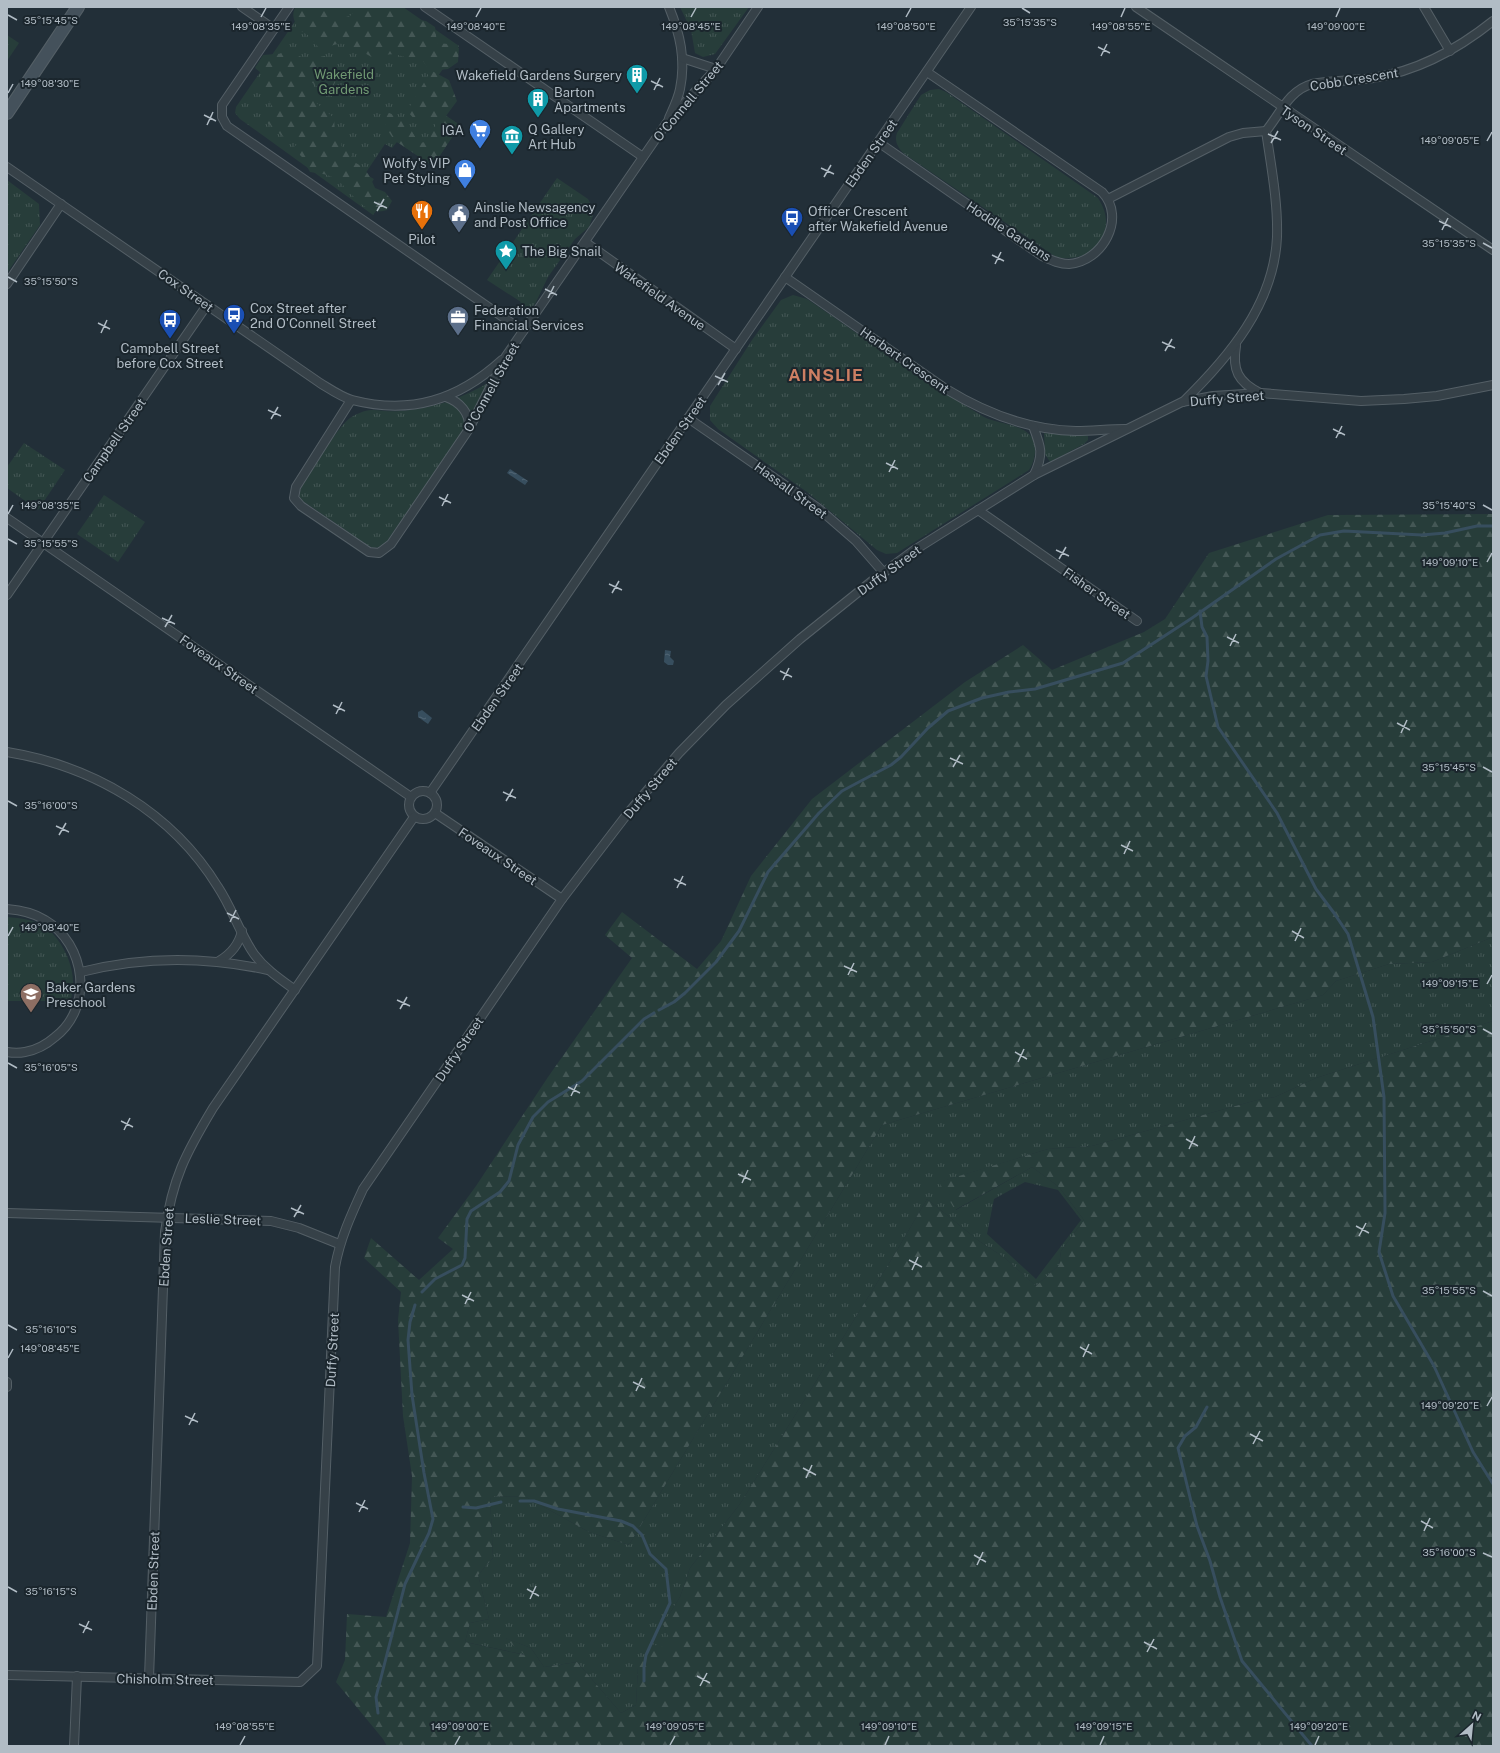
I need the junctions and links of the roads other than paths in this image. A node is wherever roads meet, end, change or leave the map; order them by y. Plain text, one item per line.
1 (78, 7) edge
2 (242, 7) edge
3 (289, 7) edge
4 (426, 7) edge
5 (669, 7) edge
6 (758, 7) edge
7 (971, 7) edge
8 (1136, 7) edge
9 (1424, 7) edge
10 (1493, 21) edge
11 (274, 29) junction
12 (1450, 51) junction
13 (682, 58) junction
14 (716, 69) junction
15 (927, 72) junction
16 (1282, 108) junction
17 (7, 113) edge
18 (668, 121) junction
19 (1266, 131) junction
20 (878, 142) junction
21 (643, 157) junction
22 (7, 167) edge
23 (1108, 199) junction
24 (61, 204) junction
25 (585, 242) junction
26 (1493, 250) edge
27 (785, 277) junction
28 (7, 284) edge
29 (207, 305) junction
30 (523, 331) junction
31 (1236, 345) junction
32 (736, 349) junction
33 (506, 356) junction
34 (1493, 385) edge
35 (1261, 393) junction
36 (446, 397) junction
37 (351, 400) junction
38 (1182, 402) junction
39 (688, 418) junction
40 (1033, 426) junction
41 (1128, 428) junction
42 (469, 429) junction
43 (1034, 475) junction
44 (978, 510) junction
45 (7, 518) edge
46 (43, 543) junction
47 (884, 573) junction
48 (7, 595) edge
49 (1137, 621) dead end
50 (7, 752) edge
51 (430, 793) junction
52 (411, 797) junction
53 (435, 813) junction
54 (414, 817) junction
55 (562, 899) junction
56 (7, 909) edge
57 (242, 931) junction
58 (219, 961) junction
59 (268, 970) junction
60 (80, 972) junction
61 (295, 990) junction
62 (7, 1052) edge
63 (7, 1213) edge
64 (167, 1217) junction
65 (339, 1244) junction
66 (7, 1382) edge
67 (7, 1387) edge
68 (317, 1666) joint
69 (7, 1674) edge
70 (77, 1676) junction
71 (149, 1678) junction
72 (74, 1746) edge

1 - 17 street
2 - 11 street
3 - 11 street
4 - 21 street
5 - 13 street
6 - 14 street, O'Connell Street
7 - 15 street, Ebden Street
8 - 16 street, Tyson Street
9 - 12 street
10 - 12 street, Cobb Crescent
11 - 30 street
12 - 16 street, Cobb Crescent
13 - 14 street
13 - 18 street
14 - 18 street, O'Connell Street
15 - 20 street, Ebden Street
15 - 23 street
16 - 19 street
16 - 26 street, Tyson Street
18 - 21 street, O'Connell Street
19 - 23 street
19 - 31 street
20 - 23 street, Hoddle Gardens
20 - 27 street, Ebden Street
21 - 25 street, O'Connell Street
22 - 24 street, Cox Street
24 - 28 street
24 - 29 street, Cox Street
25 - 30 street, O'Connell Street
25 - 32 street, Wakefield Avenue
27 - 32 street, Ebden Street
27 - 40 street, Herbert Crescent
29 - 37 street, Cox Street
29 - 46 street, Campbell Street
30 - 33 street, O'Connell Street
31 - 35 street
31 - 38 street
32 - 39 street, Ebden Street
33 - 36 street, Cox Street
33 - 42 street, O'Connell Street
34 - 35 street, Duffy Street
35 - 38 street, Duffy Street
36 - 37 street, Cox Street
36 - 42 street
37 - 42 street, O'Connell Street
38 - 41 street, Duffy Street
39 - 47 street, Hassall Street
39 - 51 street, Ebden Street
40 - 41 street, Herbert Crescent
40 - 43 street
41 - 43 street, Duffy Street
43 - 44 street, Duffy Street
44 - 47 street, Duffy Street
44 - 49 street, Fisher Street
45 - 46 street, Foveaux Street
46 - 48 street, Campbell Street
46 - 52 street, Foveaux Street
47 - 55 street, Duffy Street
50 - 57 street
51 - 52 street
51 - 53 street
52 - 54 street
53 - 54 street
53 - 55 street, Foveaux Street
54 - 61 street, Ebden Street
55 - 65 street, Duffy Street
56 - 60 street
57 - 58 street
57 - 59 street
58 - 59 street
58 - 60 street
59 - 61 street
60 - 62 street
61 - 64 street, Ebden Street
63 - 64 street, Leslie Street
64 - 65 street, Leslie Street
64 - 71 street, Ebden Street
65 - 68 street, Duffy Street
66 - 67 street
68 - 71 street, Chisholm Street
69 - 70 street, Chisholm Street
70 - 71 street, Chisholm Street
70 - 72 street

